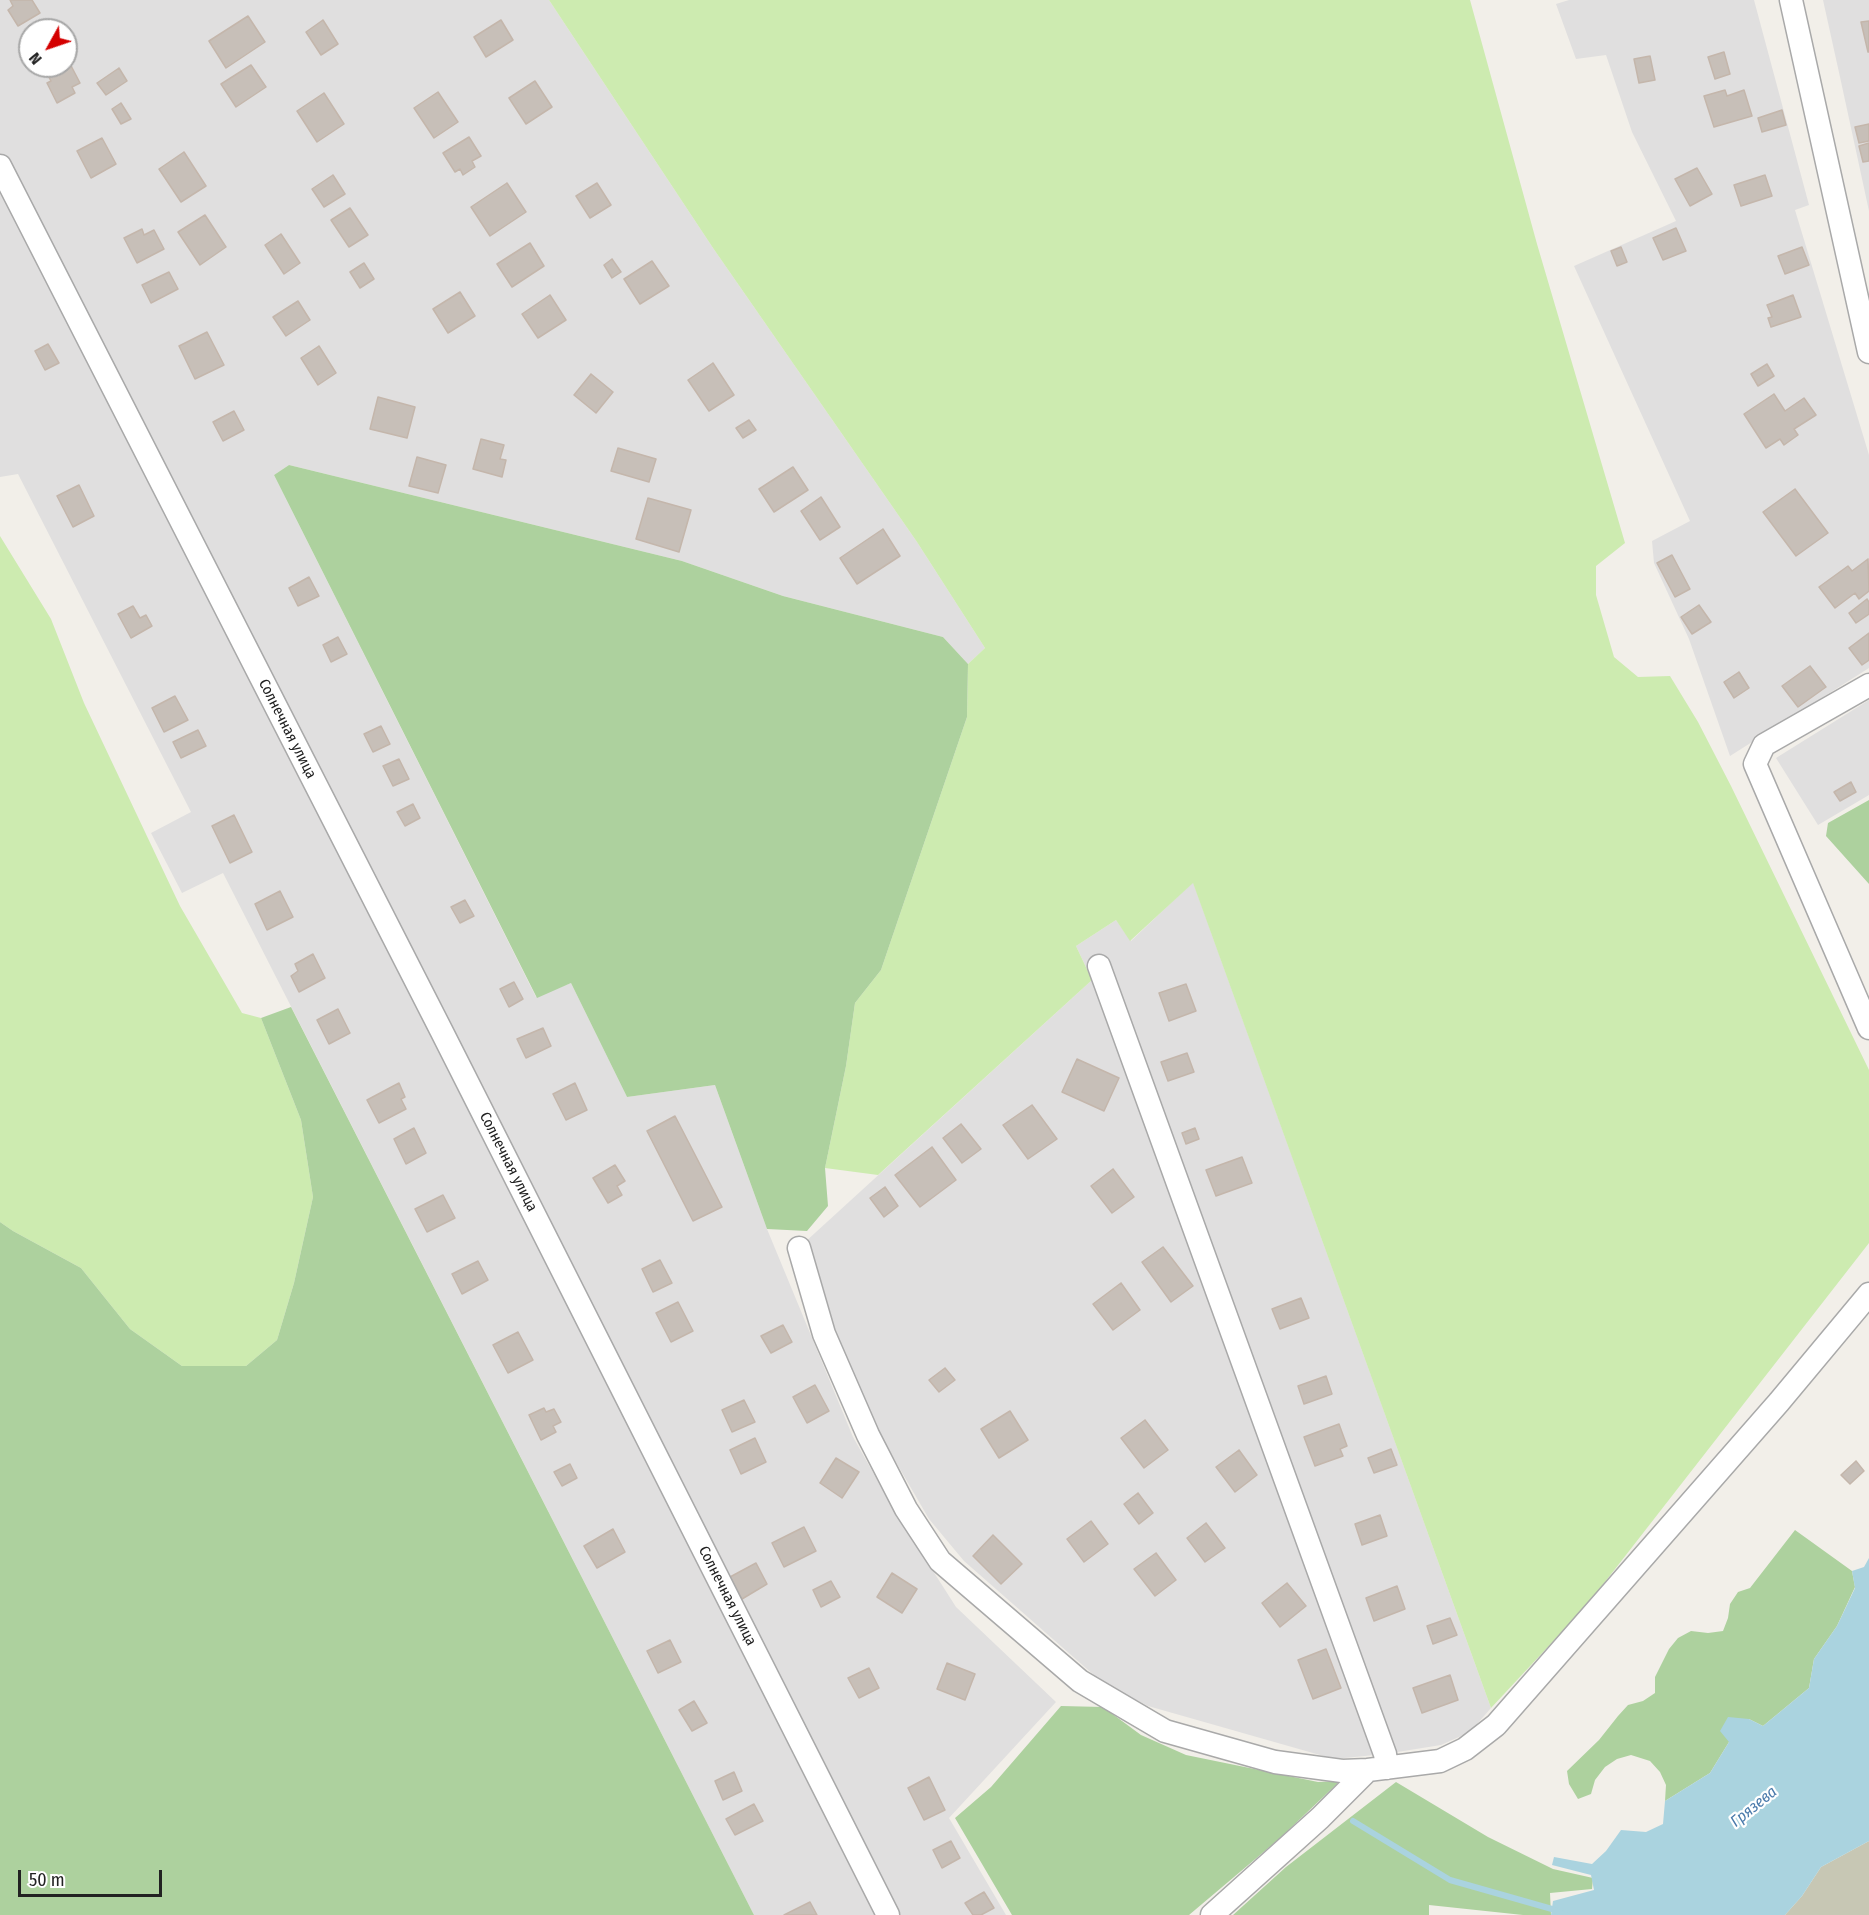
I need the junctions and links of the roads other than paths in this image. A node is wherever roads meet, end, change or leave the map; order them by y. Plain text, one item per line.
1 (1791, 0) edge
2 (0, 166) edge
3 (1869, 352) edge
4 (1869, 685) edge
5 (1099, 966) dead end
6 (1869, 1028) edge
7 (799, 1248) dead end
8 (1869, 1294) edge
9 (1378, 1769) junction
10 (888, 1915) edge
11 (1212, 1915) edge

1 - 3 street
2 - 10 street, Солнечная улица
4 - 6 street
5 - 9 street
7 - 9 street
8 - 9 street
9 - 11 street

